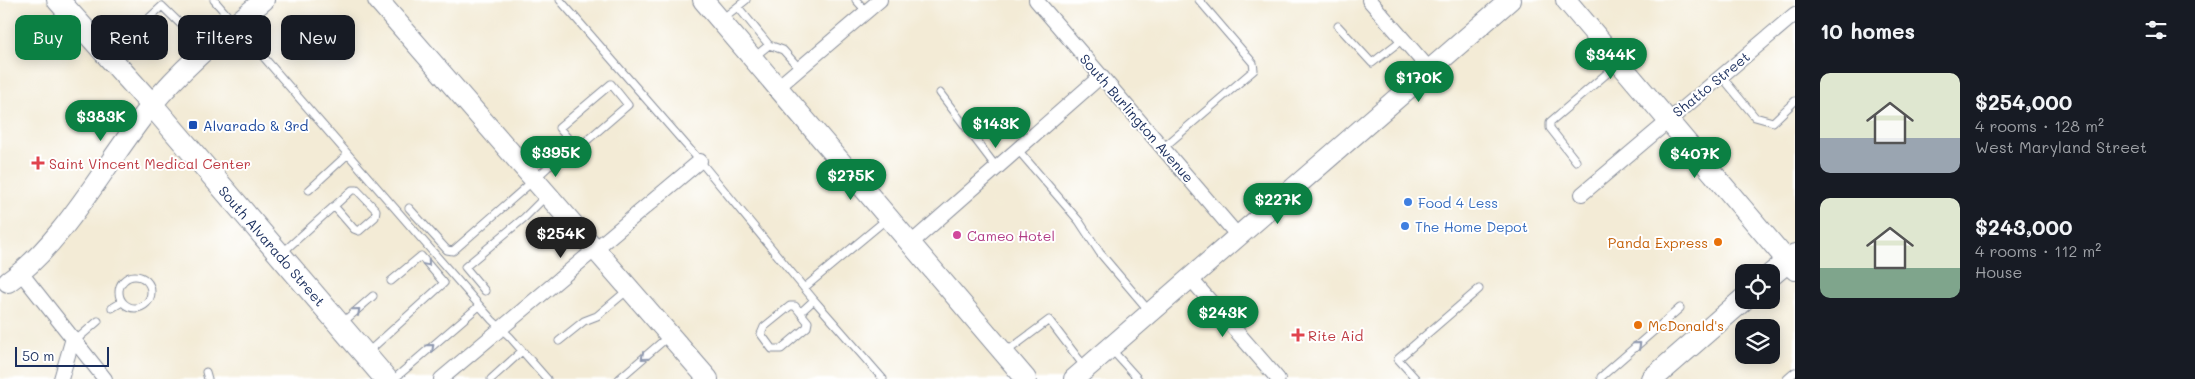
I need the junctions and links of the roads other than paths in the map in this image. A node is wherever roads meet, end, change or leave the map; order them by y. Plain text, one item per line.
1 (58, 0) edge
2 (214, 0) edge
3 (264, 0) edge
4 (378, 0) edge
5 (560, 0) edge
6 (703, 0) edge
7 (746, 0) edge
8 (856, 0) edge
9 (880, 0) edge
10 (1036, 0) edge
11 (1199, 0) edge
12 (1369, 0) edge
13 (1566, 0) edge
14 (1500, 6) edge
15 (738, 7) junction
16 (867, 12) junction
17 (1795, 14) edge
18 (152, 15) edge
19 (227, 15) edge
20 (246, 15) edge
21 (720, 21) junction
22 (178, 22) edge
23 (1338, 26) dead end
24 (91, 37) edge
25 (1402, 39) junction
26 (769, 46) junction
27 (753, 58) junction
28 (112, 60) edge
29 (194, 60) edge
30 (266, 60) edge
31 (1619, 63) junction
32 (800, 69) junction
33 (1430, 70) junction
34 (1101, 76) junction
35 (1722, 77) junction
36 (778, 87) junction
37 (940, 93) dead end
38 (1795, 101) edge
39 (152, 105) junction
40 (1668, 120) junction
41 (573, 144) junction
42 (1163, 148) junction
43 (1018, 150) junction
44 (348, 154) junction
45 (700, 161) junction
46 (1576, 161) dead end
47 (997, 168) junction
48 (541, 187) junction
49 (309, 190) dead end
50 (1582, 194) dead end
51 (334, 206) junction
52 (409, 208) dead end
53 (888, 217) junction
54 (1238, 236) junction
55 (910, 244) junction
56 (594, 250) junction
57 (280, 255) junction
58 (1787, 265) edge
59 (1190, 278) junction
60 (391, 281) dead end
61 (8, 282) edge
62 (804, 288) junction
63 (629, 289) junction
64 (1479, 289) dead end
65 (485, 291) dead end
66 (373, 296) dead end
67 (814, 300) junction
68 (122, 302) junction
69 (479, 306) junction
70 (1735, 307) edge
71 (112, 308) dead end
72 (1680, 308) dead end
73 (801, 312) junction
74 (1150, 312) junction
75 (98, 321) dead end
76 (340, 325) junction
77 (501, 329) junction
78 (670, 335) junction
79 (74, 339) junction
80 (558, 341) dead end
81 (1110, 347) junction
82 (522, 351) junction
83 (1004, 353) junction
84 (365, 355) junction
85 (1795, 372) edge
86 (1080, 374) edge
87 (1601, 377) dead end
88 (61, 379) edge
89 (105, 379) edge
90 (386, 379) edge
91 (394, 379) edge
92 (441, 379) edge
93 (491, 379) edge
94 (546, 379) edge
95 (619, 379) edge
96 (708, 379) edge
97 (884, 379) edge
98 (1026, 379) edge
99 (1138, 379) edge
100 (1278, 379) edge
101 (1416, 379) edge
102 (1652, 379) edge
103 (1787, 379) edge

1 - 24 main road, South Alvarado Street
2 - 19 lane
3 - 20 street
4 - 48 street
5 - 45 lane
6 - 21 street
7 - 15 lane
8 - 16 lane
9 - 16 street
10 - 34 street, South Burlington Avenue
11 - 42 lane
12 - 25 street
13 - 31 street
14 - 33 street
15 - 21 lane
15 - 26 lane
16 - 32 street
17 - 35 street, Shatto Street
18 - 22 lane
21 - 27 street
23 - 25 lane
25 - 33 street
26 - 27 lane
26 - 32 lane
27 - 36 street
28 - 39 main road, South Alvarado Street
29 - 39 street
30 - 44 lane
31 - 40 street
31 - 46 lane
32 - 36 street
33 - 54 street
34 - 42 street, South Burlington Avenue
34 - 43 street
35 - 38 lane
35 - 40 street, Shatto Street
36 - 53 street
37 - 47 lane
39 - 57 main road, South Alvarado Street
39 - 61 street
40 - 50 street, Shatto Street
40 - 58 street
41 - 41 lane
41 - 48 lane
42 - 54 street, South Burlington Avenue
43 - 47 street
43 - 74 lane
44 - 49 lane
44 - 69 lane
45 - 56 street
45 - 62 lane
47 - 55 street
48 - 52 lane
48 - 56 street
48 - 65 lane
51 - 51 lane
51 - 57 lane
53 - 55 street
53 - 62 lane
54 - 59 street
55 - 83 street
56 - 63 street
56 - 77 street
57 - 76 main road, South Alvarado Street
59 - 74 street
59 - 100 street
60 -> 84 lane
61 - 79 street
62 - 67 lane
63 - 78 street
63 - 80 lane
64 - 101 lane
76 -> 66 lane
67 - 73 lane
67 - 97 lane
68 - 68 lane
68 - 71 lane
69 - 77 lane
91 -> 69 lane
70 - 102 main road
87 -> 72 lane
73 - 73 lane
74 - 81 street
75 - 79 lane
76 - 84 main road, South Alvarado Street
77 - 82 lane
77 - 92 street
78 -> 95 lane
78 - 96 street
79 - 88 street
79 - 89 street
81 - 86 street
81 - 99 lane
82 - 93 lane
82 - 94 lane
83 - 86 lane
83 - 98 street
84 - 90 main road, South Alvarado Street
85 - 103 lane

